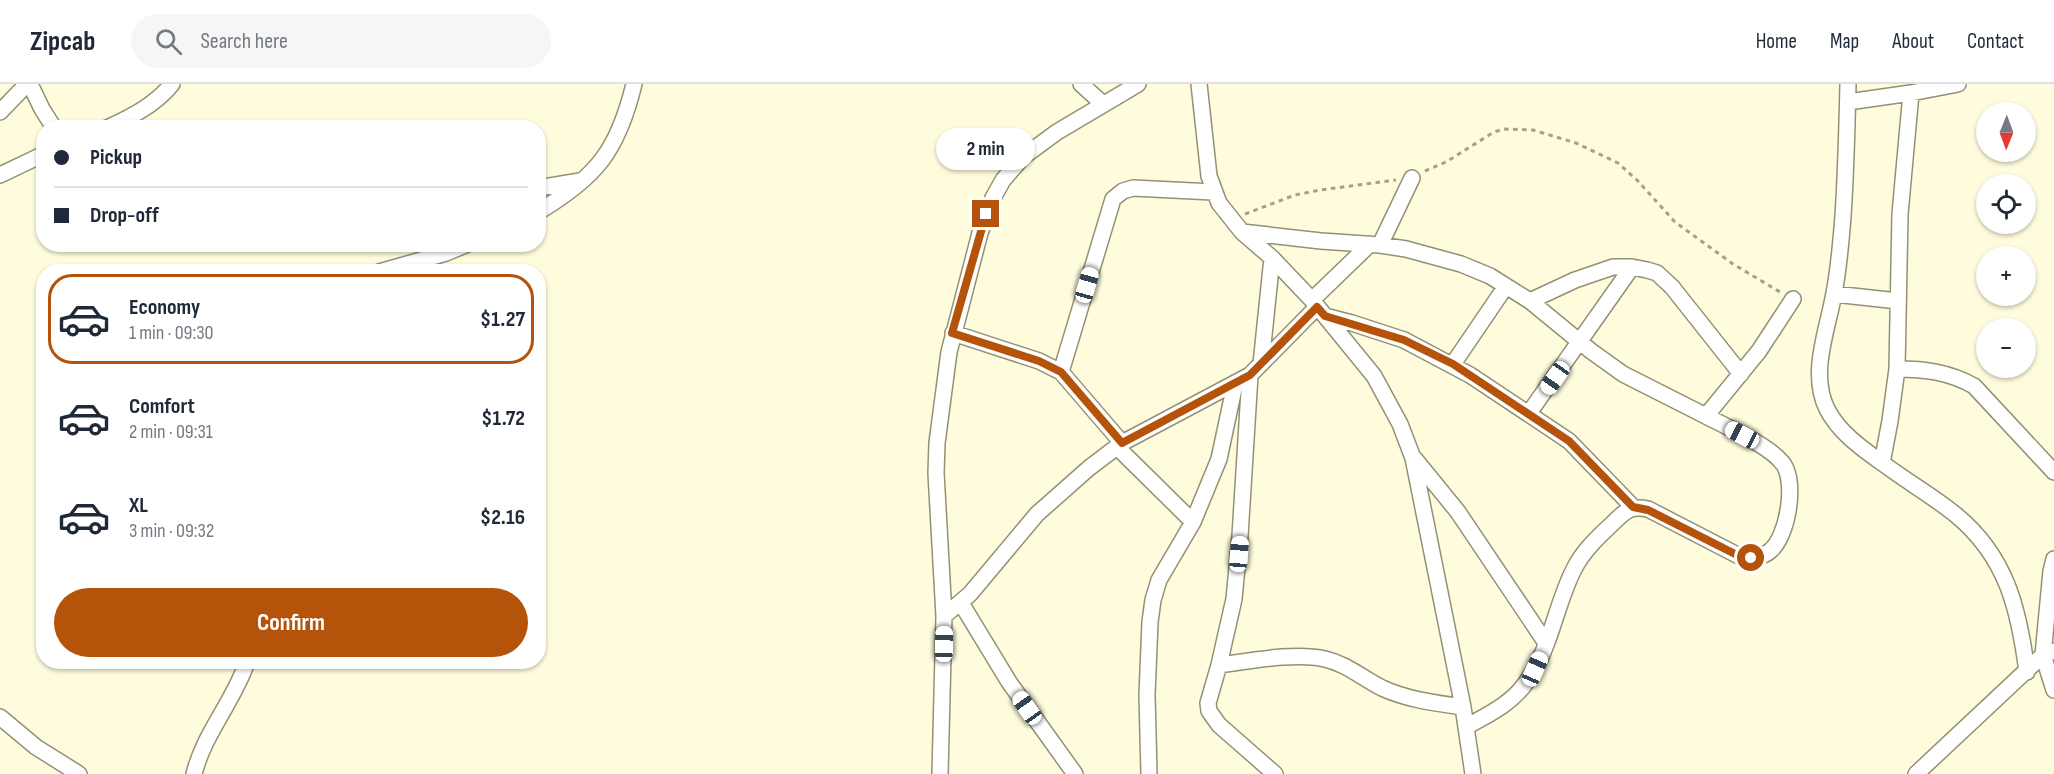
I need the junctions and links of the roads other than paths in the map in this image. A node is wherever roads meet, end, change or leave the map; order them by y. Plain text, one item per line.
1 (28, 84) edge
2 (172, 84) edge
3 (634, 84) edge
4 (1081, 84) edge
5 (1138, 84) edge
6 (1199, 84) edge
7 (1848, 84) edge
8 (1958, 84) edge
9 (1911, 93) junction
10 (1848, 102) junction
11 (1103, 104) junction
12 (0, 112) edge
13 (49, 120) edge
14 (124, 120) edge
15 (36, 158) edge
16 (0, 175) edge
17 (1412, 178) road end
18 (583, 180) junction
19 (546, 187) edge
20 (1213, 192) junction
21 (546, 207) edge
22 (1242, 232) junction
23 (1375, 244) junction
24 (449, 252) edge
25 (1272, 258) junction
26 (408, 264) edge
27 (1632, 267) junction
28 (1506, 286) junction
29 (1834, 294) junction
30 (1793, 299) road end
31 (1530, 301) junction
32 (1898, 301) junction
33 (1318, 308) junction
34 (952, 333) junction
35 (1580, 342) junction
36 (1453, 364) junction
37 (1255, 369) junction
38 (1897, 369) junction
39 (1061, 372) junction
40 (1741, 374) junction
41 (1235, 384) junction
42 (1529, 413) junction
43 (1706, 416) junction
44 (1120, 445) junction
45 (1413, 458) junction
46 (1882, 463) junction
47 (2054, 472) edge
48 (1633, 507) junction
49 (1193, 522) junction
50 (2054, 559) edge
51 (961, 603) junction
52 (944, 616) junction
53 (1546, 644) junction
54 (2049, 653) edge
55 (1219, 665) junction
56 (244, 669) edge
57 (2027, 672) junction
58 (2054, 690) edge
59 (1463, 707) junction
60 (0, 717) edge
61 (1466, 727) junction
62 (79, 774) edge
63 (195, 774) edge
64 (940, 774) edge
65 (1075, 774) edge
66 (1149, 774) edge
67 (1275, 774) edge
68 (1473, 774) edge
69 (1916, 774) edge

1 - 12 street
1 - 13 street
2 - 14 street
3 - 18 street
4 - 11 street
5 - 11 street
6 - 20 street
7 - 10 street
8 - 9 street
9 - 10 street
9 - 32 street
10 - 29 street
11 - 34 street
15 - 16 street
17 - 23 street
18 - 19 street
18 - 21 street
20 - 22 street
20 - 39 street
22 - 23 street
22 - 25 street
23 - 28 street
23 - 33 street
24 - 26 street
25 - 33 street
25 - 37 street
27 - 31 street
27 - 35 street
27 - 40 street
28 - 31 street
28 - 36 street
29 - 32 street
29 - 46 street
30 - 40 street
31 - 35 street
32 - 38 street
33 - 36 street
33 - 37 street
33 - 45 street
34 - 39 street
34 - 52 street
35 - 42 street
35 - 43 street
36 - 42 street
37 - 41 street
37 - 55 street
38 - 46 street
38 - 47 street
39 - 44 street
40 - 43 street
41 - 44 street
41 - 49 street
42 - 48 street
43 - 48 street
44 - 49 street
44 - 51 street
45 - 53 street
45 - 59 street
46 - 57 street
48 - 53 street
49 - 66 street
50 - 54 street
51 - 52 street
51 - 65 street
52 - 64 street
53 - 61 street
54 - 57 street
54 - 58 street
55 - 59 street
55 - 67 street
56 - 63 street
57 - 69 street
59 - 61 street
60 - 62 street
61 - 68 street

